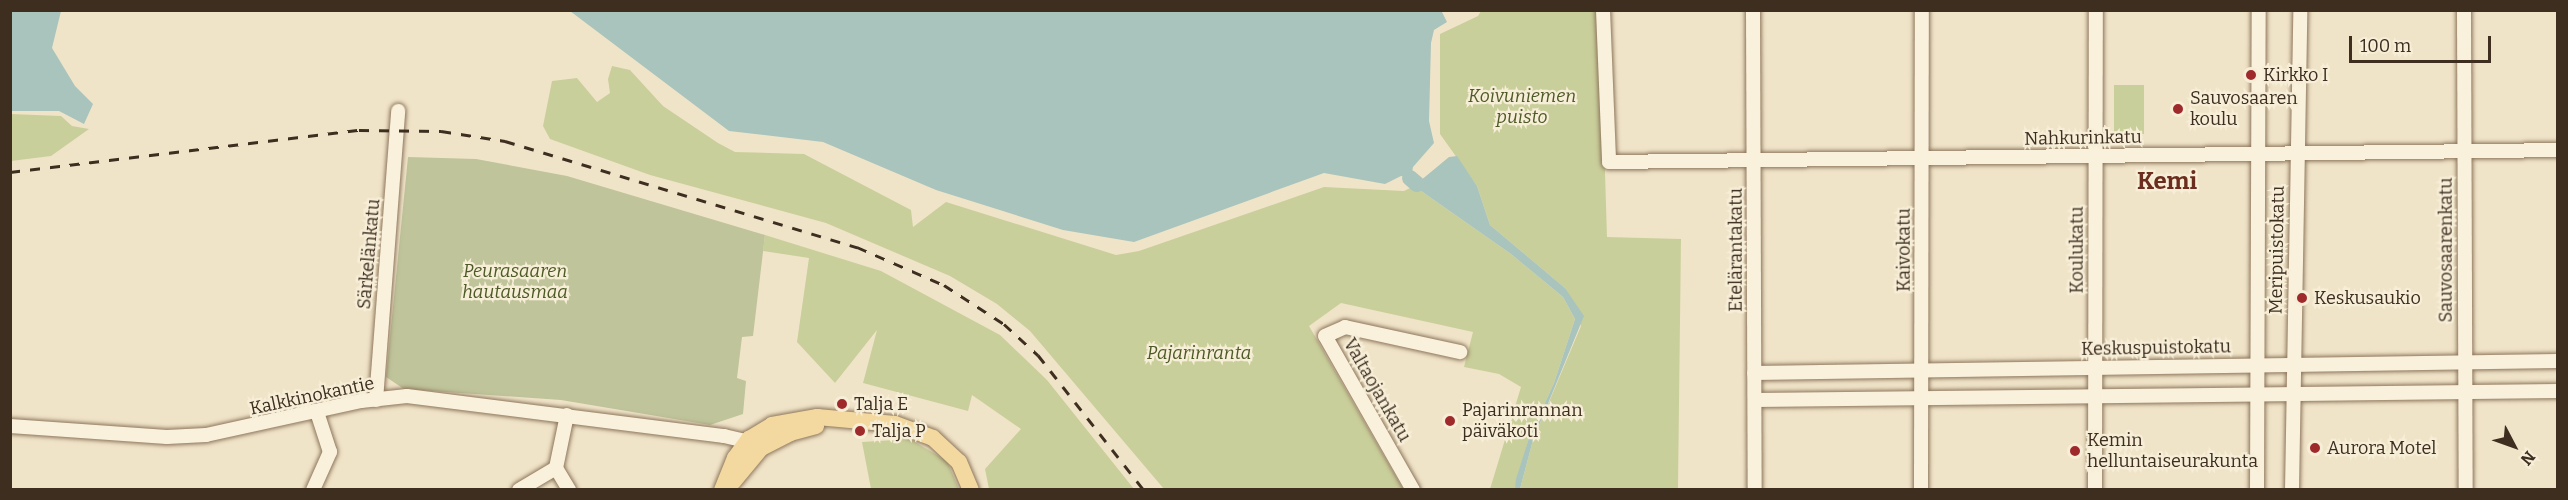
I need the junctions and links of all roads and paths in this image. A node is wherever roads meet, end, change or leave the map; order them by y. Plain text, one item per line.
1 (1603, 10) edge
2 (1753, 10) edge
3 (1922, 10) edge
4 (2096, 10) edge
5 (2259, 10) edge
6 (2300, 10) edge
7 (2464, 10) edge
8 (398, 111) dead end
9 (2558, 150) edge
10 (2464, 152) junction
11 (2296, 153) junction
12 (2259, 154) junction
13 (2095, 156) junction
14 (1922, 159) junction
15 (1754, 162) junction
16 (1460, 352) dead end
17 (2558, 361) edge
18 (2463, 363) junction
19 (2293, 364) junction
20 (2257, 365) junction
21 (2094, 366) junction
22 (1922, 372) junction
23 (1754, 374) junction
24 (2463, 391) junction
25 (2558, 391) edge
26 (2294, 394) junction
27 (2258, 395) junction
28 (2095, 397) junction
29 (1922, 399) junction
30 (376, 400) junction
31 (1755, 400) junction
32 (317, 412) junction
33 (567, 415) junction
34 (10, 426) edge
35 (755, 444) junction
36 (556, 468) junction
37 (313, 489) edge
38 (519, 489) edge
39 (568, 489) edge
40 (722, 489) edge
41 (728, 489) edge
42 (971, 489) edge
43 (1413, 489) edge
44 (1755, 489) edge
45 (1922, 489) edge
46 (2095, 489) edge
47 (2257, 489) edge
48 (2292, 489) edge
49 (2466, 489) edge

1 - 15 street, Nahkurinkatu
2 - 15 street, Etelärantakatu
3 - 14 street, Kaivokatu
4 - 13 street, Koulukatu
5 - 12 street, Meripuistokatu
6 - 11 street, Meripuistokatu
7 - 10 street, Sauvosaarenkatu
8 - 30 street, Särkelänkatu
9 - 10 street, Nahkurinkatu
10 - 11 street, Nahkurinkatu
10 - 18 street, Sauvosaarenkatu
11 - 12 street, Nahkurinkatu
11 - 19 street, Meripuistokatu
12 - 13 street, Nahkurinkatu
12 - 20 street, Meripuistokatu
13 - 14 street, Nahkurinkatu
13 - 21 street, Koulukatu
14 - 15 street, Nahkurinkatu
14 - 22 street, Kaivokatu
15 - 23 street, Etelärantakatu
16 - 43 street, Valtaojankatu
17 - 18 street, Keskuspuistokatu
18 - 19 street, Keskuspuistokatu
18 - 24 street, Sauvosaarenkatu
19 - 20 street, Keskuspuistokatu
19 - 26 street, Meripuistokatu
20 - 21 street, Keskuspuistokatu
20 - 27 street, Meripuistokatu
21 - 22 street, Keskuspuistokatu
21 - 28 street, Koulukatu
22 - 23 street, Keskuspuistokatu
22 - 29 street, Kaivokatu
23 - 31 street, Etelärantakatu
24 - 25 street
24 - 26 street
24 - 49 street, Sauvosaarenkatu
26 - 27 street
26 - 48 street, Meripuistokatu
27 - 28 street
27 - 47 street, Meripuistokatu
28 - 29 street
28 - 46 street, Koulukatu
29 - 31 street
29 - 45 street, Kaivokatu
30 - 32 street, Kalkkinokantie
30 - 33 street, Kalkkinokantie
31 - 44 street, Etelärantakatu
32 - 34 street, Kalkkinokantie
32 - 37 street
33 - 35 street, Kalkkinokantie
33 - 36 street
35 - 40 main road
35 - 41 main road
35 - 42 main road
36 - 38 street
36 - 39 street

